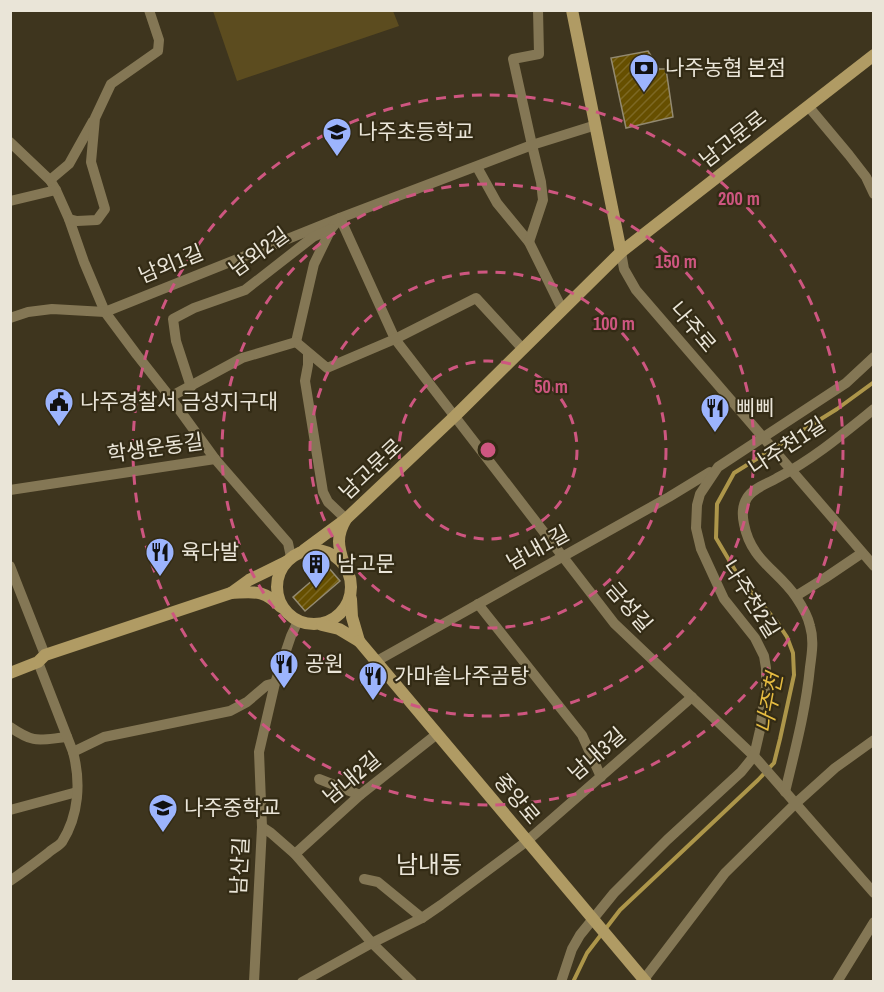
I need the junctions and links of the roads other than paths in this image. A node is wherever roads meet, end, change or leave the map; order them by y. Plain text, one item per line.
1 (149, 10) edge
2 (538, 10) edge
3 (572, 10) edge
4 (873, 55) edge
5 (808, 106) junction
6 (95, 118) junction
7 (596, 125) junction
8 (10, 142) edge
9 (532, 145) junction
10 (477, 167) junction
11 (50, 180) junction
12 (56, 190) junction
13 (873, 194) edge
14 (10, 201) edge
15 (340, 218) junction
16 (69, 219) junction
17 (332, 229) junction
18 (529, 242) junction
19 (621, 252) junction
20 (562, 309) junction
21 (105, 312) junction
22 (10, 318) edge
23 (395, 339) junction
24 (296, 342) junction
25 (522, 348) junction
26 (308, 352) junction
27 (873, 357) edge
28 (191, 387) junction
29 (170, 397) junction
30 (873, 409) edge
31 (455, 416) junction
32 (764, 440) junction
33 (215, 459) junction
34 (718, 467) junction
35 (790, 469) junction
36 (10, 490) edge
37 (346, 519) junction
38 (861, 553) junction
39 (563, 556) junction
40 (293, 557) junction
41 (10, 566) edge
42 (344, 566) junction
43 (873, 566) edge
44 (351, 588) junction
45 (231, 592) junction
46 (796, 596) junction
47 (478, 604) junction
48 (285, 612) junction
49 (298, 621) junction
50 (320, 624) junction
51 (359, 641) junction
52 (41, 659) junction
53 (375, 662) junction
54 (10, 673) edge
55 (275, 683) junction
56 (692, 697) junction
57 (10, 727) edge
58 (437, 734) junction
59 (67, 737) junction
60 (873, 741) edge
61 (73, 752) junction
62 (754, 756) junction
63 (601, 777) junction
64 (319, 779) dead end
65 (77, 792) junction
66 (785, 792) junction
67 (360, 795) junction
68 (795, 804) junction
69 (10, 810) edge
70 (262, 827) junction
71 (527, 841) junction
72 (295, 854) junction
73 (364, 879) dead end
74 (10, 881) edge
75 (873, 893) edge
76 (422, 918) junction
77 (594, 921) junction
78 (873, 922) edge
79 (372, 943) junction
80 (254, 981) edge
81 (302, 981) edge
82 (412, 981) edge
83 (561, 981) edge
84 (644, 981) edge
85 (837, 981) edge

1 - 6 street
2 - 9 street
3 - 7 street, 나주로
4 - 5 street, 남고문로
5 - 13 street
5 - 19 street, 남고문로
6 - 11 street
6 - 16 street
7 - 9 street, 남외1길
7 - 19 street, 나주로
8 - 11 street
9 - 10 street, 남외1길
9 - 18 street
10 - 15 street, 남외1길
10 - 18 street
11 - 12 street
12 - 14 street
12 - 16 street
15 - 17 street
15 - 21 street, 남외1길
15 - 23 street
16 - 21 street
17 - 24 street
17 - 28 street, 남외2길
18 - 20 street
19 - 20 street, 남고문로
19 - 32 street, 나주로
20 - 25 street, 남고문로
21 - 22 street, 남외1길
21 - 29 street
23 - 25 street
23 - 26 street
23 - 31 street
24 - 26 street
24 - 28 street
25 - 31 street, 남고문로
26 - 37 street, 남고문로
27 - 32 street, 나주천2길
28 - 29 street
29 - 33 street
30 - 35 street, 나주천1길
31 - 37 street, 남고문로
31 - 39 street, 금성길
32 - 34 street, 나주천2길
32 - 35 street, 나주로
33 - 36 street, 학생운동길
33 - 40 street, 학생운동길
34 - 39 street, 남내1길
34 - 62 street, 나주천2길
35 - 38 street, 나주로
35 - 46 street, 나주천1길
37 - 40 street
37 - 42 street
38 - 43 street, 나주로
38 - 46 street
39 - 47 street, 남내1길
39 - 56 street, 금성길
40 - 42 street
40 - 45 street
40 - 48 street
41 - 52 street
42 - 44 street
44 - 50 street
44 - 51 street
45 - 48 street
45 - 52 street
46 - 66 street, 나주천1길
47 - 53 street, 남내1길
47 - 63 street
48 - 49 street
49 - 50 street
49 - 55 street, 남산길
50 - 51 street
51 - 53 street, 중앙로
52 - 54 street
52 - 59 street
53 - 58 street, 중앙로
55 - 61 street
55 - 70 street, 남산길
56 - 62 street, 금성길
56 - 63 street, 남내3길
57 - 59 street
58 - 67 street, 남내2길
58 - 71 street, 중앙로
59 - 61 street
60 - 68 street
61 - 65 street
62 - 66 street, 금성길
62 - 77 street, 나주천2길
63 - 71 street, 남내3길
64 - 67 street
65 - 69 street
65 - 74 street
66 - 68 street, 금성길
67 - 72 street, 남내2길
68 - 75 street, 금성길
68 - 84 street
70 - 72 street
70 - 80 street, 남산길
71 - 76 street, 남내3길
71 - 77 street, 중앙로
72 - 79 street
73 - 76 street
76 - 79 street, 남내3길
77 - 83 street, 나주천2길
77 - 84 street, 중앙로
78 - 85 street
79 - 81 street, 남내3길
79 - 82 street

